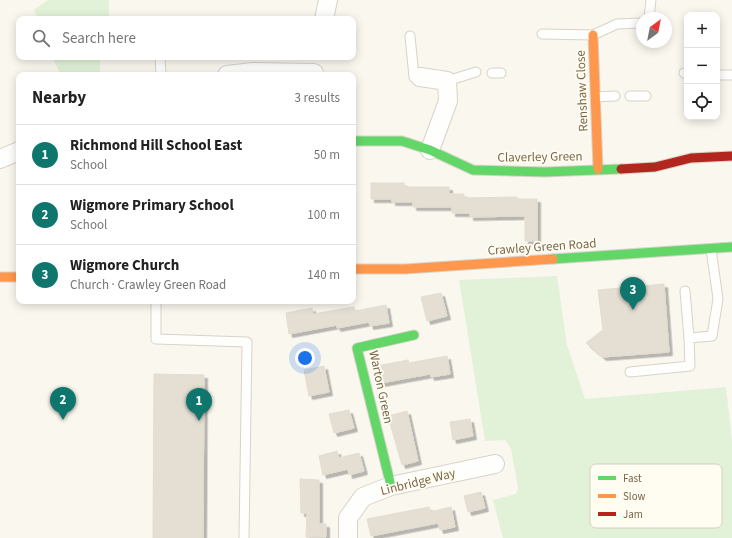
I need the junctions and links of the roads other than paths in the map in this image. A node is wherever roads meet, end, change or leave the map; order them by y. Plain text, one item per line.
1 (328, 0) edge
2 (651, 0) edge
3 (650, 12) edge
4 (325, 16) edge
5 (636, 23) edge
6 (542, 34) dead end
7 (593, 35) junction
8 (410, 36) dead end
9 (160, 60) edge
10 (315, 68) edge
11 (162, 72) edge
12 (253, 72) edge
13 (476, 72) dead end
14 (720, 75) edge
15 (732, 76) edge
16 (420, 77) joint
17 (447, 81) junction
18 (615, 96) dead end
19 (630, 96) dead end
20 (646, 96) dead end
21 (595, 97) junction
22 (356, 141) edge
23 (430, 150) junction
24 (16, 154) edge
25 (732, 156) edge
26 (0, 159) edge
27 (598, 169) junction
28 (732, 247) edge
29 (711, 249) junction
30 (356, 269) edge
31 (0, 277) edge
32 (16, 277) edge
33 (685, 291) dead end
34 (156, 304) edge
35 (414, 335) dead end
36 (689, 338) junction
37 (630, 372) dead end
38 (495, 464) dead end
39 (391, 486) junction
40 (244, 538) edge
41 (348, 538) edge

1 - 4 street
2 - 3 lane
5 - 7 lane
6 - 7 lane
7 - 21 street, Renshaw Close
8 - 16 lane
9 - 11 lane
10 - 12 street
13 - 17 lane
14 - 15 lane
16 - 17 street
17 - 23 street
18 - 21 lane
19 - 20 lane
21 - 27 street, Renshaw Close
22 - 23 street, Claverley Green
23 - 27 street, Claverley Green
24 - 26 street
25 - 27 street, Claverley Green
28 - 29 street, Crawley Green Road
29 - 30 street, Crawley Green Road
29 - 36 lane
31 - 32 street
33 - 36 lane
34 - 40 lane
35 - 39 street, Warton Green
36 - 37 lane
38 - 39 street, Linbridge Way
39 - 41 street, Linbridge Way

